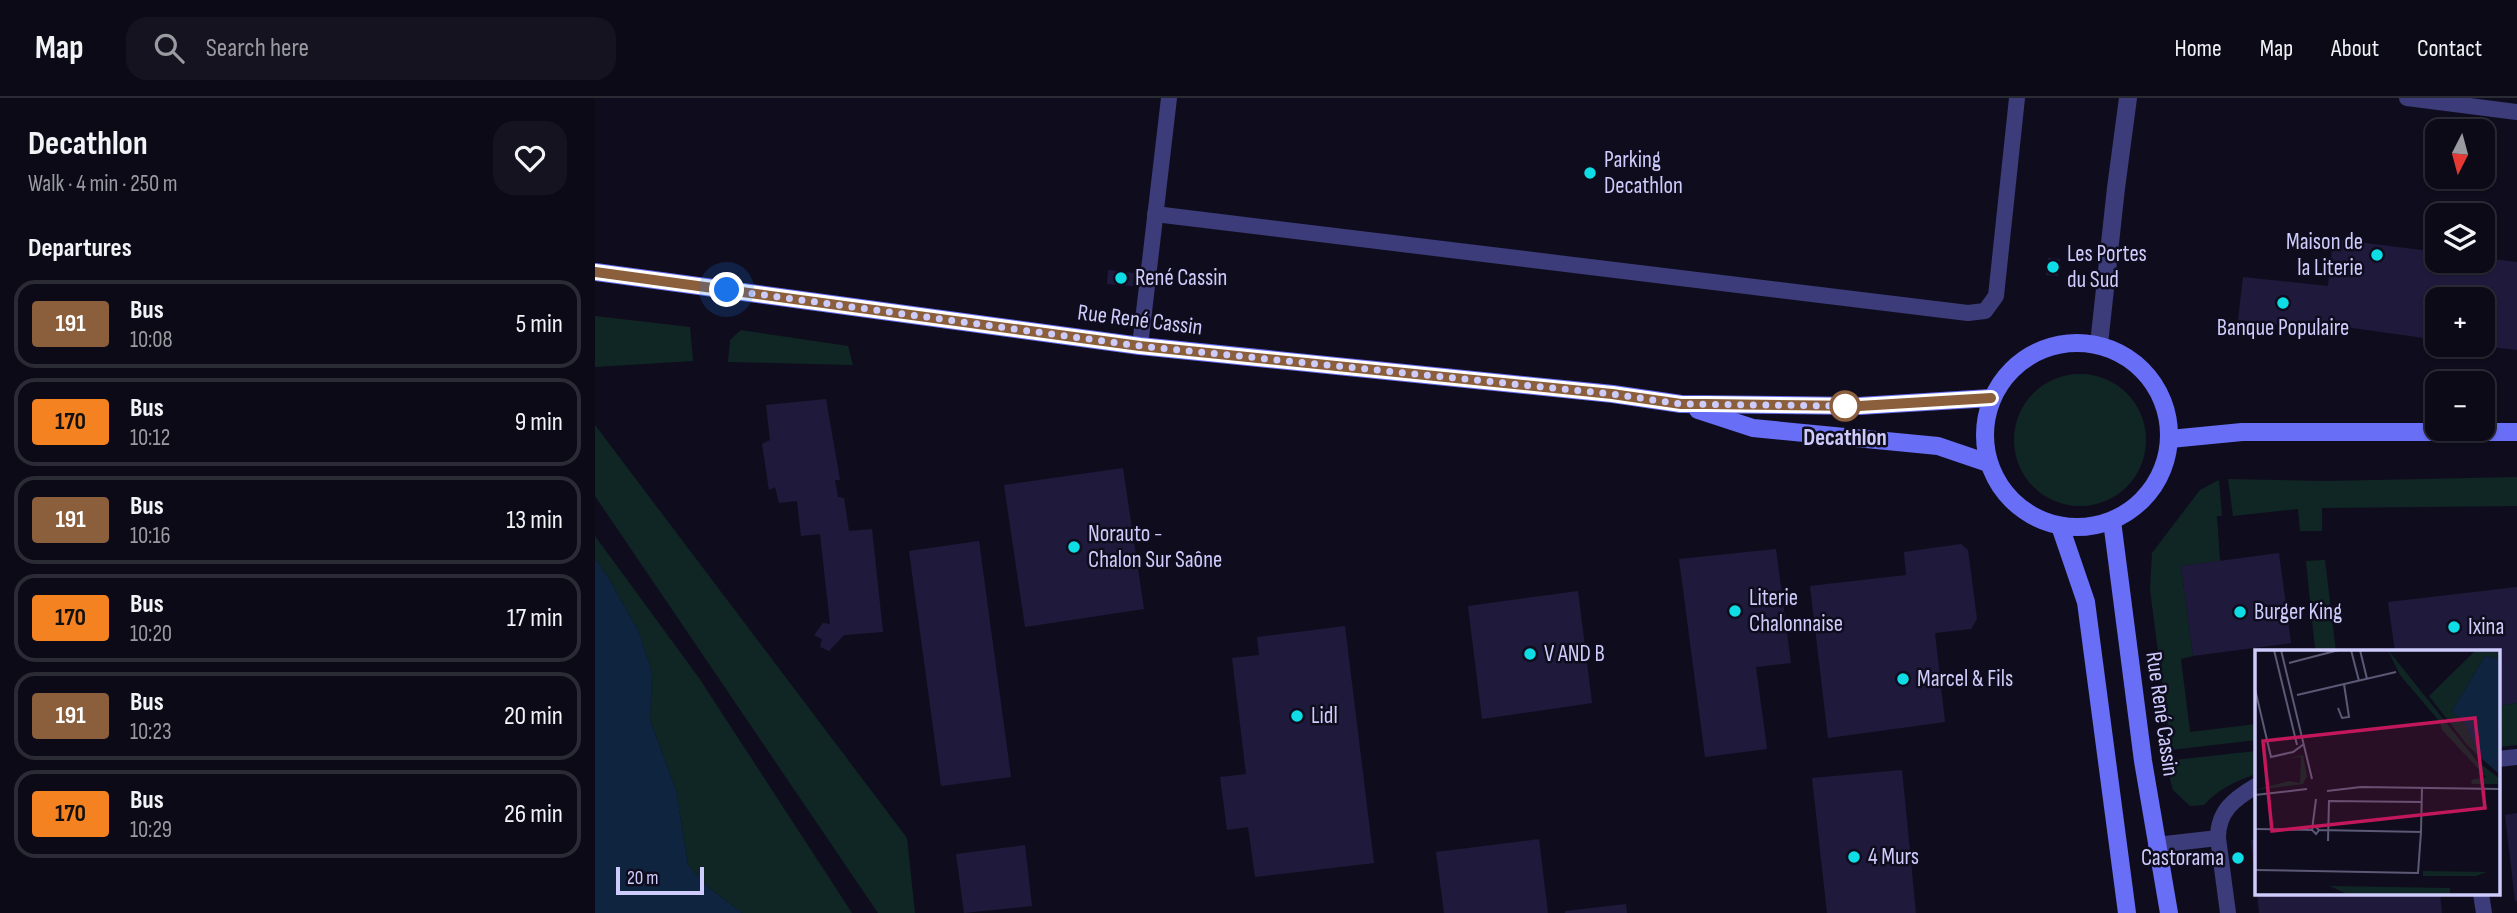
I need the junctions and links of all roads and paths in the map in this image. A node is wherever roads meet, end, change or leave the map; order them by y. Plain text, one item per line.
1 (1169, 98) edge
2 (2017, 98) edge
3 (2128, 98) edge
4 (2407, 98) edge
5 (2517, 112) edge
6 (1155, 214) junction
7 (595, 272) edge
8 (2099, 344) junction
9 (1140, 346) junction
10 (1991, 398) junction
11 (1681, 404) junction
12 (2517, 432) edge
13 (2170, 439) junction
14 (1988, 463) junction
15 (2112, 521) junction
16 (2060, 526) junction
17 (2517, 757) edge
18 (2499, 759) edge
19 (2255, 787) edge
20 (2218, 838) junction
21 (2156, 845) junction
22 (2481, 895) edge
23 (2127, 913) edge
24 (2169, 913) edge
25 (2228, 913) edge
26 (2484, 913) edge

1 - 6 lane
2 - 6 lane
3 - 8 street
4 - 5 lane
6 - 9 lane
7 - 9 main road, Rue René Cassin
8 - 10 main road
8 - 13 main road
9 - 11 main road, Rue René Cassin
10 - 11 main road, Rue René Cassin
10 - 14 main road
11 - 14 main road, Rue René Cassin
12 - 13 main road
13 - 15 main road
14 - 16 main road
15 - 16 main road
15 - 21 main road, Rue René Cassin
16 - 23 main road
17 - 18 lane
19 - 20 lane
20 - 21 lane
20 - 25 lane
21 - 24 main road, Rue René Cassin
22 - 26 lane

